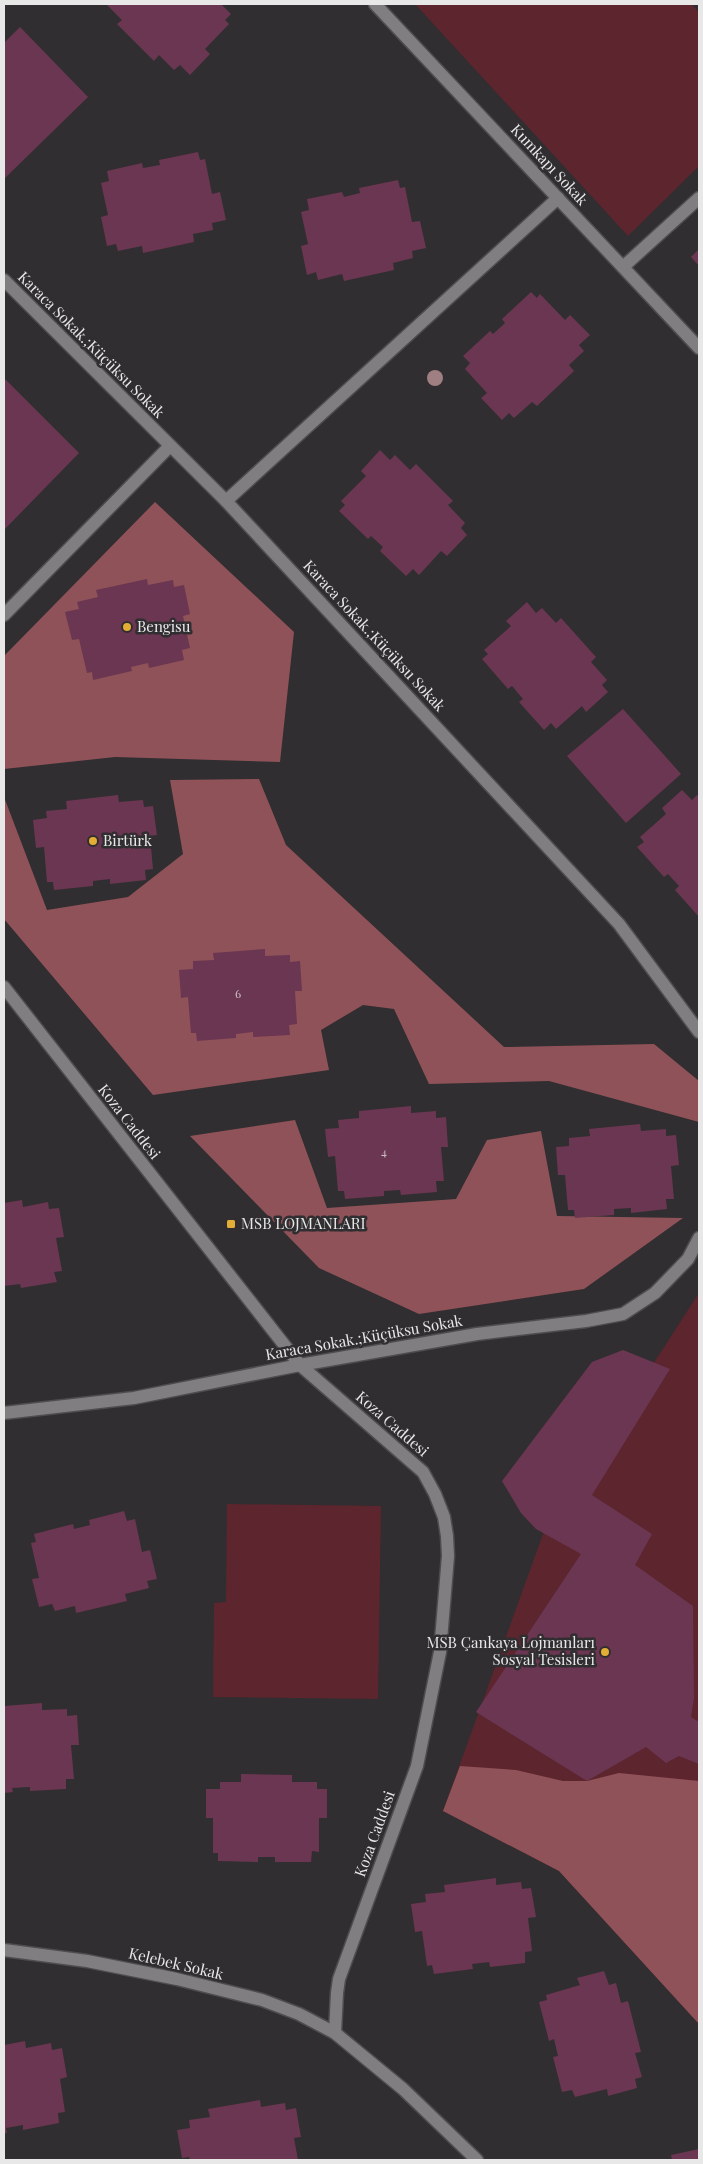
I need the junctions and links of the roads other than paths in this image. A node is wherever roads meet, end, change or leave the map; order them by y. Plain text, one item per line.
1 (375, 4) edge
2 (558, 198) junction
3 (699, 198) edge
4 (623, 267) junction
5 (4, 280) edge
6 (699, 348) edge
7 (169, 447) junction
8 (226, 501) junction
9 (4, 615) edge
10 (4, 987) edge
11 (699, 1032) edge
12 (699, 1238) edge
13 (300, 1365) junction
14 (4, 1413) edge
15 (4, 1950) edge
16 (335, 2033) junction
17 (476, 2160) edge

1 - 2 street, Kumkapı Sokak
2 - 4 street, Kumkapı Sokak
2 - 8 street
3 - 4 street
4 - 6 street, Kumkapı Sokak
5 - 7 street, Karaca Sokak.;Küçüksu Sokak
7 - 8 street, Karaca Sokak.;Küçüksu Sokak
7 - 9 street
8 - 11 street, Karaca Sokak.;Küçüksu Sokak
10 - 13 street, Koza Caddesi
12 - 13 street, Karaca Sokak.;Küçüksu Sokak
13 - 14 street, Karaca Sokak.;Küçüksu Sokak
13 - 16 street, Koza Caddesi
15 - 16 street, Kelebek Sokak
16 - 17 street

